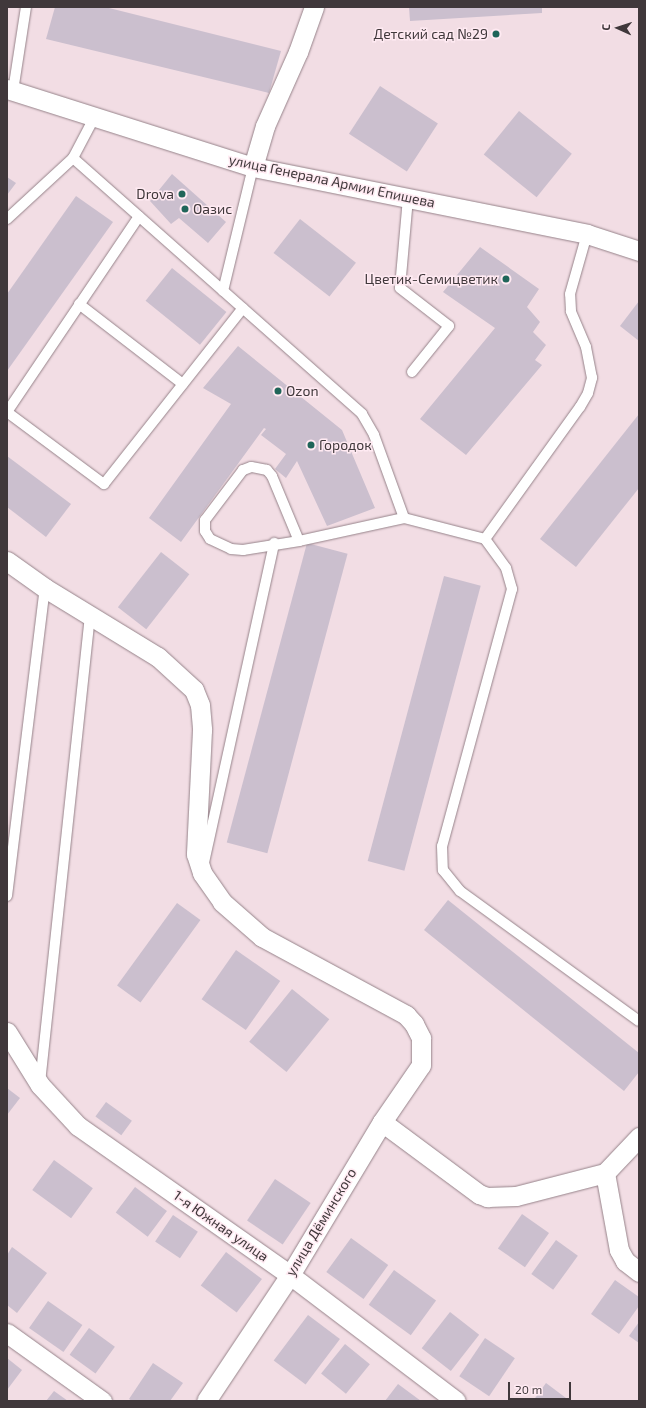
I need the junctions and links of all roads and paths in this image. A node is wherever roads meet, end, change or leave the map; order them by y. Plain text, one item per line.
1 (26, 7) edge
2 (314, 7) edge
3 (10, 90) edge
4 (94, 118) junction
5 (73, 158) junction
6 (253, 167) junction
7 (408, 198) junction
8 (138, 216) junction
9 (7, 219) edge
10 (587, 234) junction
11 (639, 251) edge
12 (223, 291) junction
13 (79, 304) junction
14 (243, 308) junction
15 (412, 372) dead end
16 (183, 384) junction
17 (7, 412) edge
18 (404, 518) junction
19 (486, 539) junction
20 (299, 541) junction
21 (274, 543) junction
22 (7, 561) edge
23 (45, 588) junction
24 (90, 616) junction
25 (202, 873) junction
26 (7, 896) edge
27 (639, 1022) edge
28 (7, 1032) edge
29 (40, 1085) junction
30 (382, 1122) junction
31 (639, 1137) edge
32 (605, 1173) junction
33 (632, 1267) edge
34 (290, 1274) junction
35 (7, 1333) edge
36 (102, 1401) edge
37 (206, 1401) edge
38 (456, 1401) edge

1 - 3 lane
2 - 6 street
3 - 4 street, улица Генерала Армии Епишева
4 - 5 lane
4 - 6 street, улица Генерала Армии Епишева
5 - 8 lane
5 - 9 lane
6 - 7 street, улица Генерала Армии Епишева
6 - 12 lane
7 - 10 street, улица Генерала Армии Епишева
7 - 15 lane
8 - 12 lane
8 - 13 lane
10 - 11 street, улица Генерала Армии Епишева
10 - 19 lane
12 - 14 lane
13 - 16 lane
13 - 17 lane
14 - 16 lane
14 - 18 lane
16 - 17 lane
18 - 19 lane
18 - 20 lane
19 - 27 lane
20 - 21 lane
20 - 21 lane
21 - 25 lane
22 - 23 street
23 - 24 street
23 - 26 lane
24 - 25 street
24 - 29 lane
25 - 30 street, улица Дёминского
28 - 29 street, 1-я Южная улица
29 - 34 street, 1-я Южная улица
30 - 32 street
30 - 34 street, улица Дёминского
31 - 32 street
32 - 33 street
34 - 37 street, улица Дёминского
34 - 38 street, 1-я Южная улица
35 - 36 street

